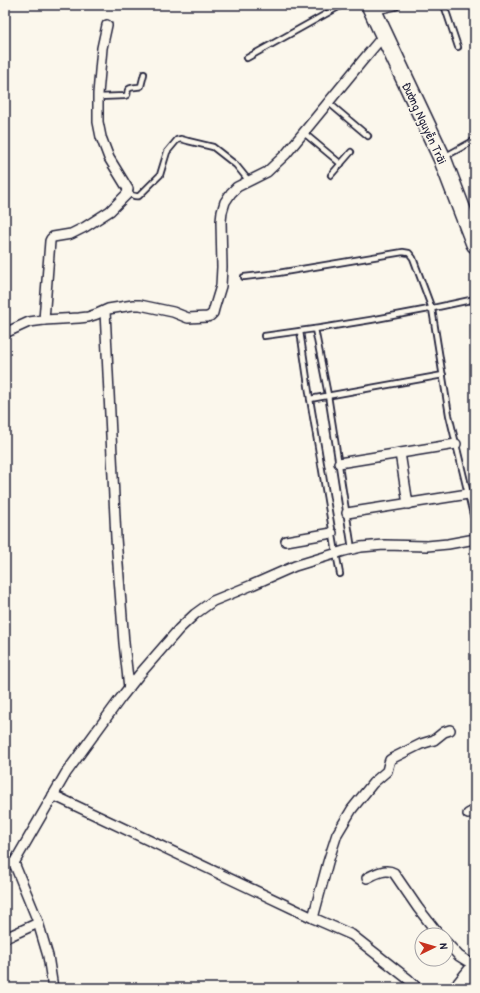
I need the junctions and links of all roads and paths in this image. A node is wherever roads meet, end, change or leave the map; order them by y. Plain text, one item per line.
1 (342, 5) edge
2 (396, 5) edge
3 (444, 5) edge
4 (371, 8) edge
5 (107, 25) dead end
6 (384, 35) junction
7 (458, 47) dead end
8 (247, 58) dead end
9 (144, 74) dead end
10 (98, 97) junction
11 (328, 103) junction
12 (304, 133) junction
13 (368, 136) dead end
14 (475, 140) edge
15 (351, 152) dead end
16 (442, 158) junction
17 (341, 164) junction
18 (331, 175) dead end
19 (249, 181) junction
20 (128, 192) junction
21 (474, 235) edge
22 (244, 277) dead end
23 (475, 299) edge
24 (432, 309) junction
25 (104, 311) junction
26 (44, 320) junction
27 (315, 329) junction
28 (300, 331) junction
29 (5, 333) edge
30 (264, 336) dead end
31 (443, 375) junction
32 (328, 395) junction
33 (310, 399) junction
34 (456, 444) junction
35 (400, 453) junction
36 (339, 463) junction
37 (468, 494) junction
38 (408, 504) junction
39 (346, 513) junction
40 (475, 523) edge
41 (332, 533) junction
42 (475, 539) edge
43 (286, 541) dead end
44 (352, 549) junction
45 (336, 553) junction
46 (340, 574) dead end
47 (129, 688) junction
48 (450, 730) dead end
49 (53, 795) junction
50 (10, 862) edge
51 (367, 878) dead end
52 (314, 918) junction
53 (38, 923) junction
54 (433, 927) edge
55 (5, 938) edge
56 (454, 950) edge
57 (475, 966) edge
58 (53, 988) edge
59 (417, 988) edge
60 (457, 988) edge

1 - 8 lane
2 - 4 street
3 - 7 lane
4 - 6 highway, Đường Nguyễn Trãi
5 - 10 street
6 - 11 street
6 - 16 highway, Đường Nguyễn Trãi
9 - 10 lane
10 - 20 street
11 - 12 street
11 - 13 lane
12 - 17 lane
12 - 19 street
14 - 16 lane
15 - 17 lane
16 - 21 highway, Đường Nguyễn Trãi
17 - 18 lane
19 - 20 lane
19 - 25 street
20 - 26 street
22 - 24 lane
23 - 24 lane
24 - 27 lane
24 - 31 lane
25 - 26 street
25 - 47 street
26 - 29 street
27 - 28 lane
27 - 32 lane
28 - 30 lane
28 - 33 lane
31 - 32 lane
31 - 34 lane
32 - 33 lane
32 - 36 lane
33 - 41 lane
34 - 35 street
34 - 37 lane
35 - 36 street
35 - 38 street
36 - 39 lane
37 - 38 street
37 - 40 lane
38 - 39 street
39 - 44 lane
41 - 43 street
41 - 45 lane
42 - 44 street
44 - 45 street
45 - 46 lane
45 - 47 street
47 - 49 street
48 - 52 street
49 - 50 street
49 - 52 street
50 - 53 street
51 - 54 street
52 - 59 street
53 - 55 street
53 - 58 street
56 - 57 street
57 - 60 main road

